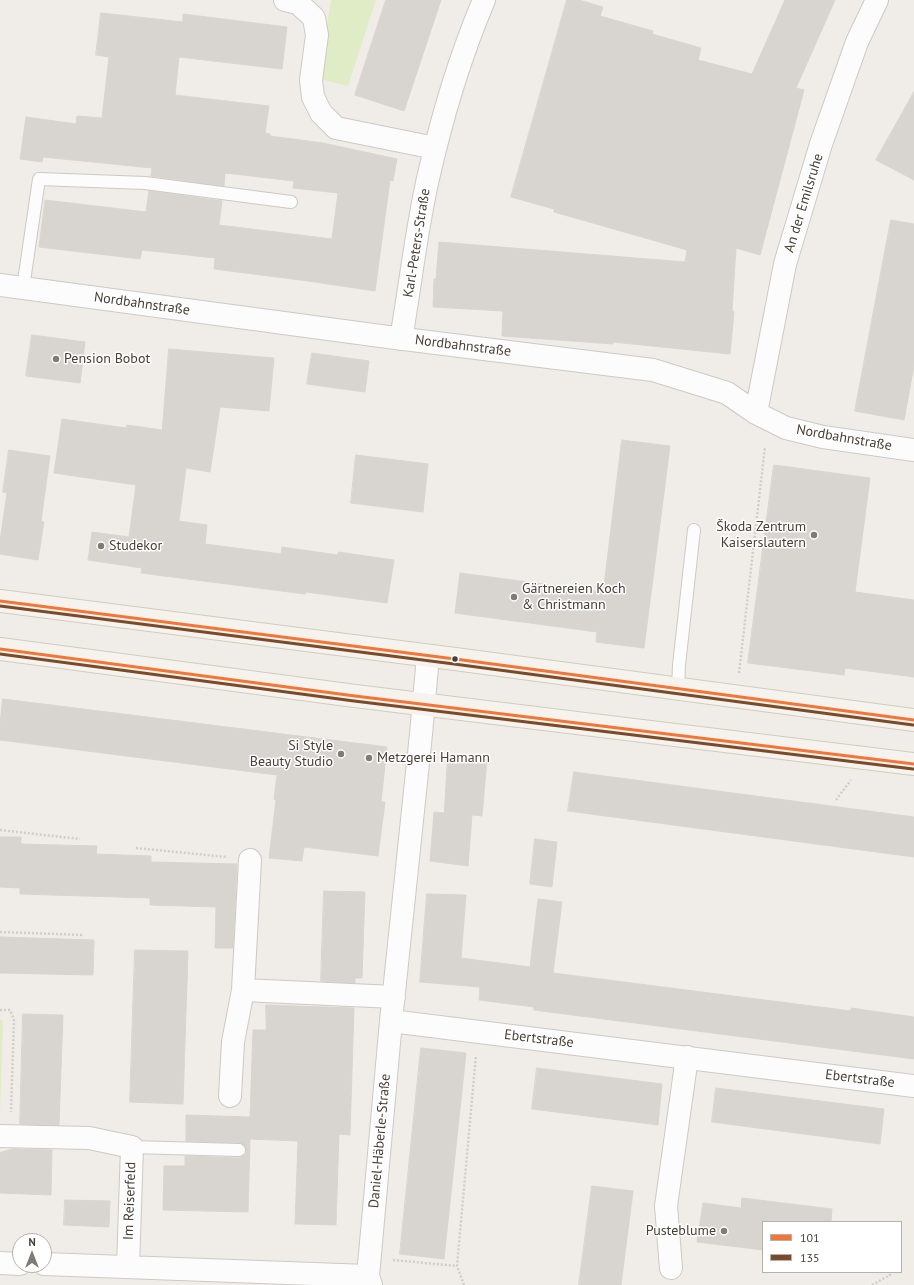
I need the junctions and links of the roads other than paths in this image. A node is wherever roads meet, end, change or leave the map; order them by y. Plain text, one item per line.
1 (285, 0) edge
2 (484, 0) edge
3 (877, 0) edge
4 (435, 148) junction
5 (291, 202) dead end
6 (0, 285) edge
7 (23, 288) junction
8 (401, 339) junction
9 (756, 413) junction
10 (914, 450) edge
11 (694, 530) dead end
12 (0, 601) edge
13 (0, 649) edge
14 (428, 656) junction
15 (678, 689) junction
16 (424, 704) junction
17 (914, 720) edge
18 (914, 764) edge
19 (250, 860) road end
20 (243, 990) junction
21 (394, 997) junction
22 (391, 1021) junction
23 (687, 1057) junction
24 (914, 1086) edge
25 (230, 1096) dead end
26 (5, 1136) edge
27 (132, 1147) junction
28 (239, 1150) dead end
29 (0, 1263) edge
30 (12, 1264) edge
31 (52, 1264) edge
32 (128, 1267) junction
33 (671, 1268) dead end
34 (370, 1280) edge

1 - 4 street
2 - 4 street, Karl-Peters-Straße
3 - 9 street, An der Emilsruhe
4 - 8 street, Karl-Peters-Straße
5 - 7 lane
6 - 7 street, Nordbahnstraße
7 - 8 street, Nordbahnstraße
8 - 9 street, Nordbahnstraße
9 - 10 street, Nordbahnstraße
11 - 15 lane
12 - 14 main road
13 - 16 main road
14 - 15 main road
14 - 16 street, Daniel-Häberle-Straße
15 - 17 main road
16 - 18 main road
16 - 21 street, Daniel-Häberle-Straße
19 - 20 street
20 - 21 street
20 - 25 street
21 - 22 street, Daniel-Häberle-Straße
22 - 23 street, Ebertstraße
22 - 34 street, Daniel-Häberle-Straße
23 - 24 street, Ebertstraße
23 - 33 street
26 - 27 street, Im Reiserfeld
27 - 28 lane
27 - 32 street, Im Reiserfeld
29 - 30 street
31 - 32 street
32 - 34 street

